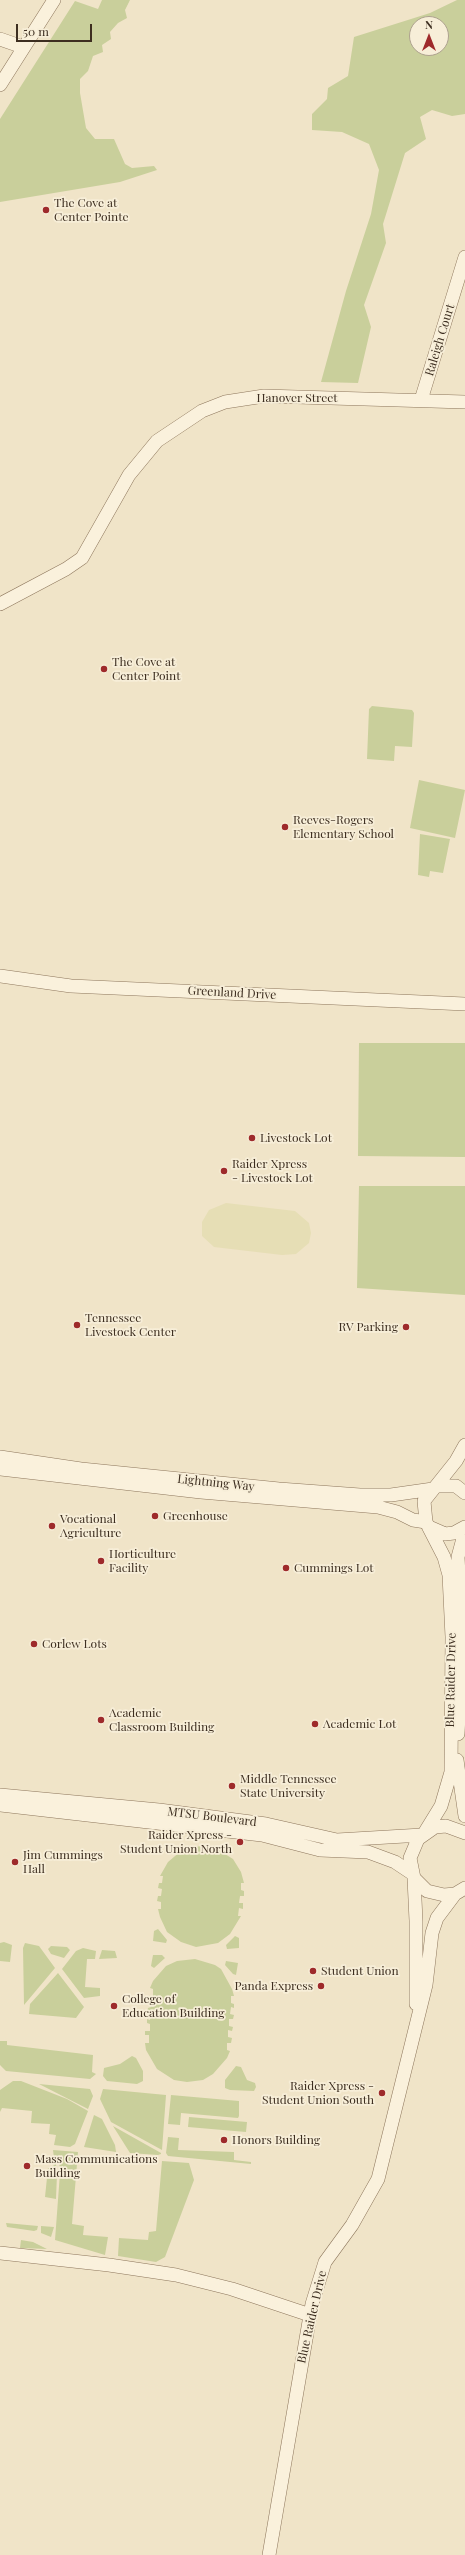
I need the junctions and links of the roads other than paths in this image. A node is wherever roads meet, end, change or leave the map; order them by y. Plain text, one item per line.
1 (54, 0) edge
2 (0, 39) edge
3 (23, 47) junction
4 (0, 85) edge
5 (465, 257) edge
6 (421, 400) junction
7 (465, 402) edge
8 (0, 604) edge
9 (0, 976) edge
10 (465, 1004) edge
11 (465, 1445) edge
12 (0, 1457) edge
13 (0, 1469) edge
14 (435, 1487) junction
15 (465, 1493) edge
16 (427, 1525) junction
17 (465, 1527) edge
18 (465, 1531) edge
19 (0, 1795) edge
20 (0, 1805) edge
21 (465, 1816) edge
22 (465, 1833) edge
23 (424, 1834) junction
24 (413, 1876) junction
25 (461, 1891) edge
26 (415, 2026) junction
27 (0, 2253) edge
28 (310, 2315) junction
29 (269, 2555) edge

1 - 3 street
2 - 3 street
3 - 4 street
5 - 6 street, Raleigh Court
6 - 7 street, Hanover Street
6 - 8 street, Hanover Street
9 - 10 street, Greenland Drive
11 - 14 street
12 - 14 street, Lightning Way
13 - 16 street, Lightning Way
14 - 15 street, Lightning Way
14 - 16 street
16 - 17 street, Lightning Way
16 - 23 street, Blue Raider Drive
18 - 21 street, Blue Raider Drive
19 - 23 street, MTSU Boulevard
20 - 24 street, MTSU Boulevard
22 - 23 street, MTSU Boulevard
23 - 24 street, Blue Raider Drive
24 - 25 street, MTSU Boulevard
24 - 26 street, Blue Raider Drive
25 - 26 street, Blue Raider Drive
26 - 28 street, Blue Raider Drive
27 - 28 street
28 - 29 street, Blue Raider Drive

